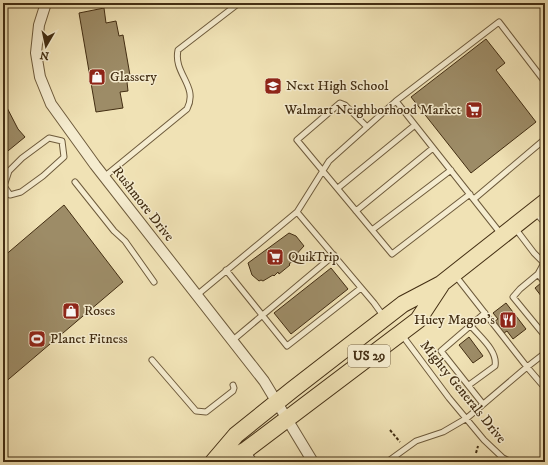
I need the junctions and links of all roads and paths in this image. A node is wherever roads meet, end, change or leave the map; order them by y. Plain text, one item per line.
1 (46, 3) edge
2 (239, 3) edge
3 (545, 82) edge
4 (396, 101) junction
5 (415, 125) junction
6 (367, 127) junction
7 (71, 133) junction
8 (545, 139) edge
9 (62, 141) junction
10 (433, 148) junction
11 (323, 170) junction
12 (451, 170) junction
13 (104, 177) junction
14 (75, 182) dead end
15 (338, 188) junction
16 (470, 194) junction
17 (474, 199) junction
18 (540, 206) edge
19 (356, 211) junction
20 (297, 212) junction
21 (545, 223) edge
22 (372, 230) junction
23 (508, 231) junction
24 (334, 255) junction
25 (544, 263) edge
26 (226, 270) junction
27 (454, 274) junction
28 (538, 274) junction
29 (154, 282) dead end
30 (545, 283) edge
31 (441, 284) junction
32 (361, 288) junction
33 (197, 295) junction
34 (485, 313) junction
35 (262, 315) junction
36 (385, 318) junction
37 (471, 326) junction
38 (400, 333) junction
39 (545, 336) edge
40 (233, 340) junction
41 (545, 354) edge
42 (152, 360) dead end
43 (527, 367) junction
44 (233, 385) dead end
45 (469, 385) junction
46 (545, 388) edge
47 (277, 403) junction
48 (483, 404) junction
49 (467, 418) junction
50 (287, 419) junction
51 (390, 430) dead end
52 (400, 442) dead end
53 (478, 446) dead end
54 (476, 453) dead end
55 (250, 456) edge
56 (310, 461) edge
57 (213, 462) edge
58 (225, 462) edge
59 (387, 462) edge
60 (511, 462) edge

1 - 7 street, Rushmore Drive
2 - 13 lane
3 - 4 lane
4 - 5 lane
4 - 6 lane
5 - 10 lane
5 - 15 lane
6 - 11 lane
6 - 11 lane
7 - 9 lane
7 - 13 street, Rushmore Drive
8 - 17 lane
9 - 9 lane
10 - 12 lane
10 - 19 lane
11 - 15 lane
11 - 20 lane
12 - 16 lane
12 - 22 lane
13 - 33 street, Rushmore Drive
14 - 29 lane
15 - 19 lane
16 - 17 lane
16 - 22 lane
17 - 23 lane
18 - 21 lane
18 - 23 main road, US 29
19 - 22 lane
20 - 24 lane
20 - 26 lane
23 - 25 lane
23 - 27 main road, US 29
24 - 32 lane
24 - 35 lane
25 - 28 lane
26 - 33 lane
26 - 35 lane
27 - 31 main road, US 29
27 - 34 lane
28 - 30 lane
28 - 39 lane
31 - 36 main road, US 29
31 - 38 main road, US 29
32 - 35 lane
32 - 36 lane
33 - 40 street, Rushmore Drive
34 - 37 lane
34 - 43 lane
35 - 40 lane
36 - 47 main road, US 29
37 - 45 lane
37 - 45 lane
38 - 49 lane, Mighty Generals Drive
38 - 50 main road, US 29
40 - 47 street, Rushmore Drive
41 - 43 lane
42 - 44 lane
43 - 46 lane
43 - 48 lane
45 - 48 lane
47 - 50 street, Rushmore Drive
47 - 57 main road, US 29
48 - 49 lane
49 - 59 lane
49 - 60 lane, Mighty Generals Drive
50 - 55 main road, US 29
50 - 56 street, Rushmore Drive
51 - 52 path
53 - 54 path
55 - 58 main road, US 29

